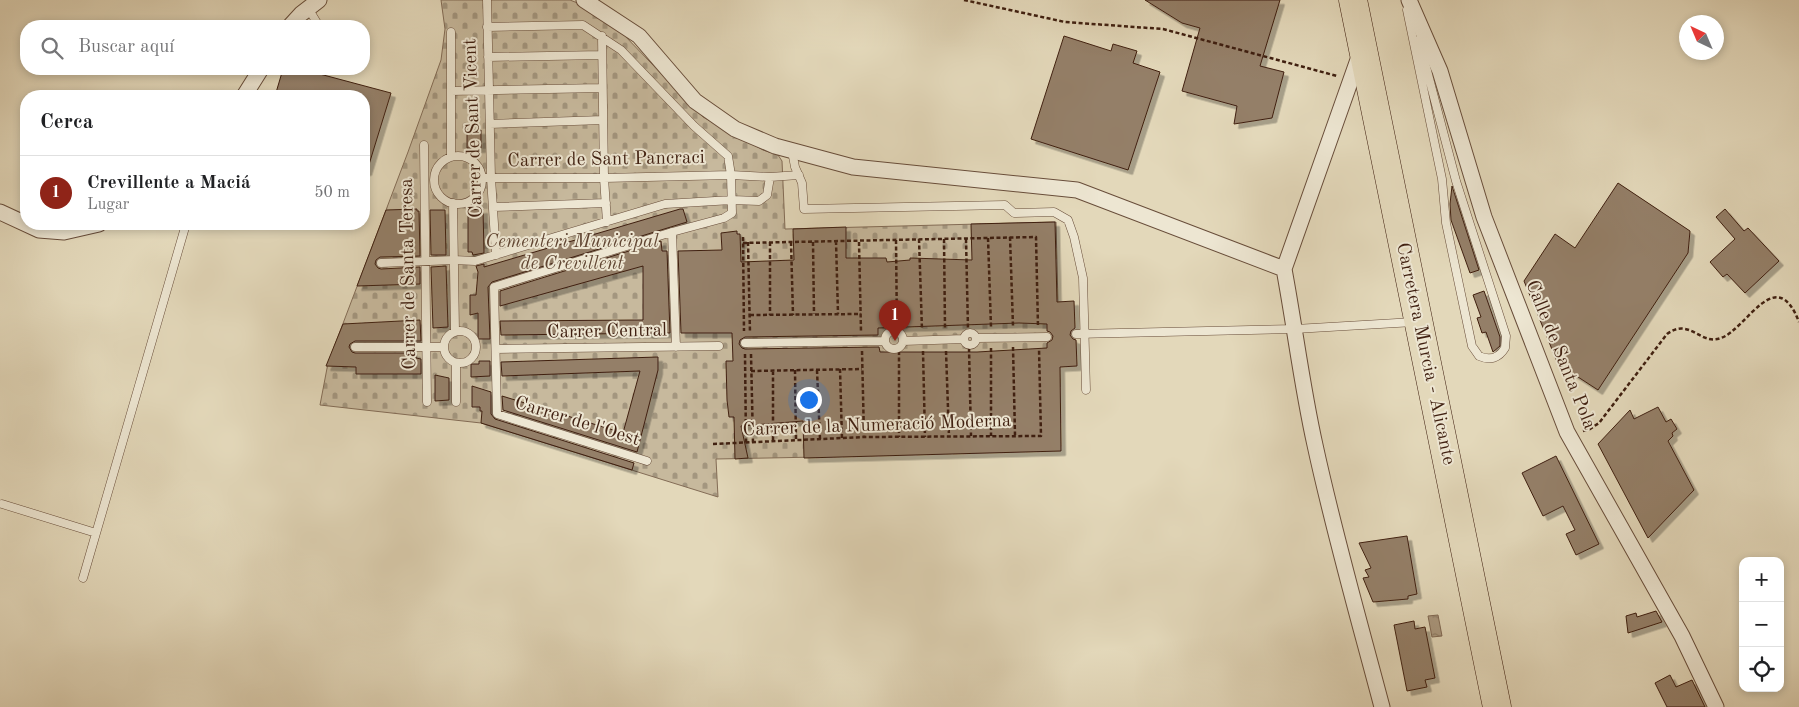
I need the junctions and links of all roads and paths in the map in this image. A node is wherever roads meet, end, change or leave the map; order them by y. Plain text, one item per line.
1 (487, 0) edge
2 (584, 0) edge
3 (964, 0) edge
4 (1353, 0) edge
5 (1407, 0) edge
6 (314, 4) edge
7 (297, 20) edge
8 (318, 20) edge
9 (488, 27) junction
10 (451, 32) dead end
11 (602, 36) junction
12 (1363, 48) junction
13 (602, 55) junction
14 (488, 56) junction
15 (257, 75) edge
16 (1351, 79) junction
17 (602, 88) junction
18 (248, 90) edge
19 (489, 90) junction
20 (451, 91) junction
21 (603, 120) junction
22 (490, 124) junction
23 (424, 146) dead end
24 (792, 151) junction
25 (451, 157) junction
26 (731, 175) junction
27 (798, 175) junction
28 (770, 177) junction
29 (482, 178) junction
30 (491, 178) junction
31 (604, 178) junction
32 (435, 185) junction
33 (425, 186) junction
34 (732, 200) junction
35 (453, 203) junction
36 (606, 203) junction
37 (493, 207) junction
38 (0, 212) edge
39 (20, 221) edge
40 (607, 222) junction
41 (39, 230) edge
42 (73, 230) edge
43 (184, 230) edge
44 (672, 232) junction
45 (1036, 237) dead end
46 (966, 238) junction
47 (896, 240) junction
48 (836, 241) junction
49 (770, 242) junction
50 (791, 242) junction
51 (813, 242) junction
52 (743, 243) dead end
53 (496, 255) junction
54 (454, 260) junction
55 (425, 262) junction
56 (381, 263) dead end
57 (1284, 269) junction
58 (814, 314) junction
59 (838, 314) junction
60 (861, 314) dead end
61 (750, 315) dead end
62 (770, 315) junction
63 (793, 315) junction
64 (1419, 322) junction
65 (1799, 322) edge
66 (1295, 329) junction
67 (455, 332) junction
68 (897, 332) junction
69 (1080, 334) junction
70 (1047, 336) dead end
71 (967, 339) junction
72 (885, 341) junction
73 (903, 341) junction
74 (745, 343) dead end
75 (719, 346) dead end
76 (355, 347) dead end
77 (443, 347) junction
78 (676, 347) junction
79 (426, 348) junction
80 (898, 348) junction
81 (496, 349) junction
82 (456, 363) junction
83 (840, 369) junction
84 (862, 369) dead end
85 (795, 370) junction
86 (817, 370) junction
87 (773, 371) junction
88 (751, 372) dead end
89 (1086, 390) dead end
90 (427, 402) dead end
91 (456, 402) dead end
92 (1567, 432) junction
93 (972, 436) junction
94 (1041, 436) dead end
95 (899, 437) junction
96 (842, 438) junction
97 (820, 439) junction
98 (796, 441) junction
99 (773, 442) junction
100 (713, 444) dead end
101 (647, 461) dead end
102 (2, 504) dead end
103 (96, 533) junction
104 (83, 578) dead end
105 (1382, 707) edge
106 (1497, 707) edge
107 (1716, 707) edge

1 - 9 lane, Carrer de Sant Vicent
2 - 24 street
3 - 16 path
4 - 12 highway, Carretera Murcia - Alicante
5 - 5 lane
5 - 92 street, Calle de Santa Pola
6 - 7 street
6 - 8 lane
9 - 11 lane
9 - 14 lane, Carrer de Sant Vicent
10 - 20 lane
11 - 13 lane
11 - 26 lane
12 - 16 street
12 - 64 highway, Carretera Murcia - Alicante
13 - 14 lane
13 - 17 lane
14 - 19 lane, Carrer de Sant Vicent
15 - 18 street
16 - 57 street
17 - 19 lane
17 - 21 lane
19 - 20 lane
19 - 22 lane, Carrer de Sant Vicent
20 - 25 lane
21 - 22 lane
21 - 31 lane
22 - 30 lane, Carrer de Sant Vicent
23 - 33 lane, Carrer de Santa Teresa
24 - 27 lane
24 - 57 street
25 - 29 lane
25 - 32 lane
26 - 28 lane, Carrer de Sant Pancraci
26 - 31 lane, Carrer de Sant Pancraci
26 - 34 lane
27 - 28 lane, Carrer de Sant Pancraci
27 - 69 lane
28 - 34 lane
29 - 30 lane, Carrer de Sant Pancraci
29 - 35 lane
30 - 31 lane, Carrer de Sant Pancraci
30 - 37 lane, Carrer de Sant Vicent
31 - 36 lane
32 - 33 lane
32 - 35 lane
33 - 55 lane, Carrer de Santa Teresa
34 - 40 lane
34 - 44 lane
35 - 54 lane
36 - 37 lane
36 - 40 lane
37 - 53 lane, Carrer de Sant Vicent
38 - 39 street
40 - 53 lane
41 - 42 street
43 - 103 lane
44 - 78 lane
44 - 81 lane
45 - 46 path
46 - 47 path
46 - 71 path
47 - 48 path
47 - 68 path
48 - 51 path
48 - 59 path
49 - 50 path
49 - 52 path
49 - 62 path
50 - 51 path
50 - 63 path
51 - 58 path
53 - 54 lane
54 - 55 lane
54 - 67 lane
55 - 56 lane
55 - 79 lane, Carrer de Santa Teresa
57 - 66 street
58 - 59 path
58 - 63 path
59 - 60 path
61 - 62 path
62 - 63 path
64 - 66 lane
64 - 106 highway, Carretera Murcia - Alicante
65 - 92 path
66 - 69 lane
66 - 105 street
67 - 77 lane
67 - 82 lane
68 - 72 lane
68 - 73 lane
69 - 89 lane
70 - 71 lane
71 - 73 lane
71 - 93 path
72 - 74 lane
72 - 80 lane
73 - 80 lane
75 - 78 lane, Carrer Central
76 - 79 lane
77 - 79 lane
77 - 82 lane
78 - 81 lane, Carrer Central
79 - 90 lane, Carrer de Santa Teresa
80 - 95 path
81 - 101 lane, Carrer de l'Oest
82 - 91 lane
83 - 84 path
83 - 86 path
83 - 96 path
85 - 86 path
85 - 87 path
85 - 98 path
86 - 97 path
87 - 88 path
87 - 99 path
92 - 107 street, Calle de Santa Pola
93 - 94 path, Carrer de la Numeració Moderna
93 - 95 path, Carrer de la Numeració Moderna
95 - 96 path, Carrer de la Numeració Moderna
96 - 97 path, Carrer de la Numeració Moderna
97 - 98 path, Carrer de la Numeració Moderna
98 - 99 path, Carrer de la Numeració Moderna
99 - 100 path, Carrer de la Numeració Moderna
102 - 103 lane
103 - 104 lane

